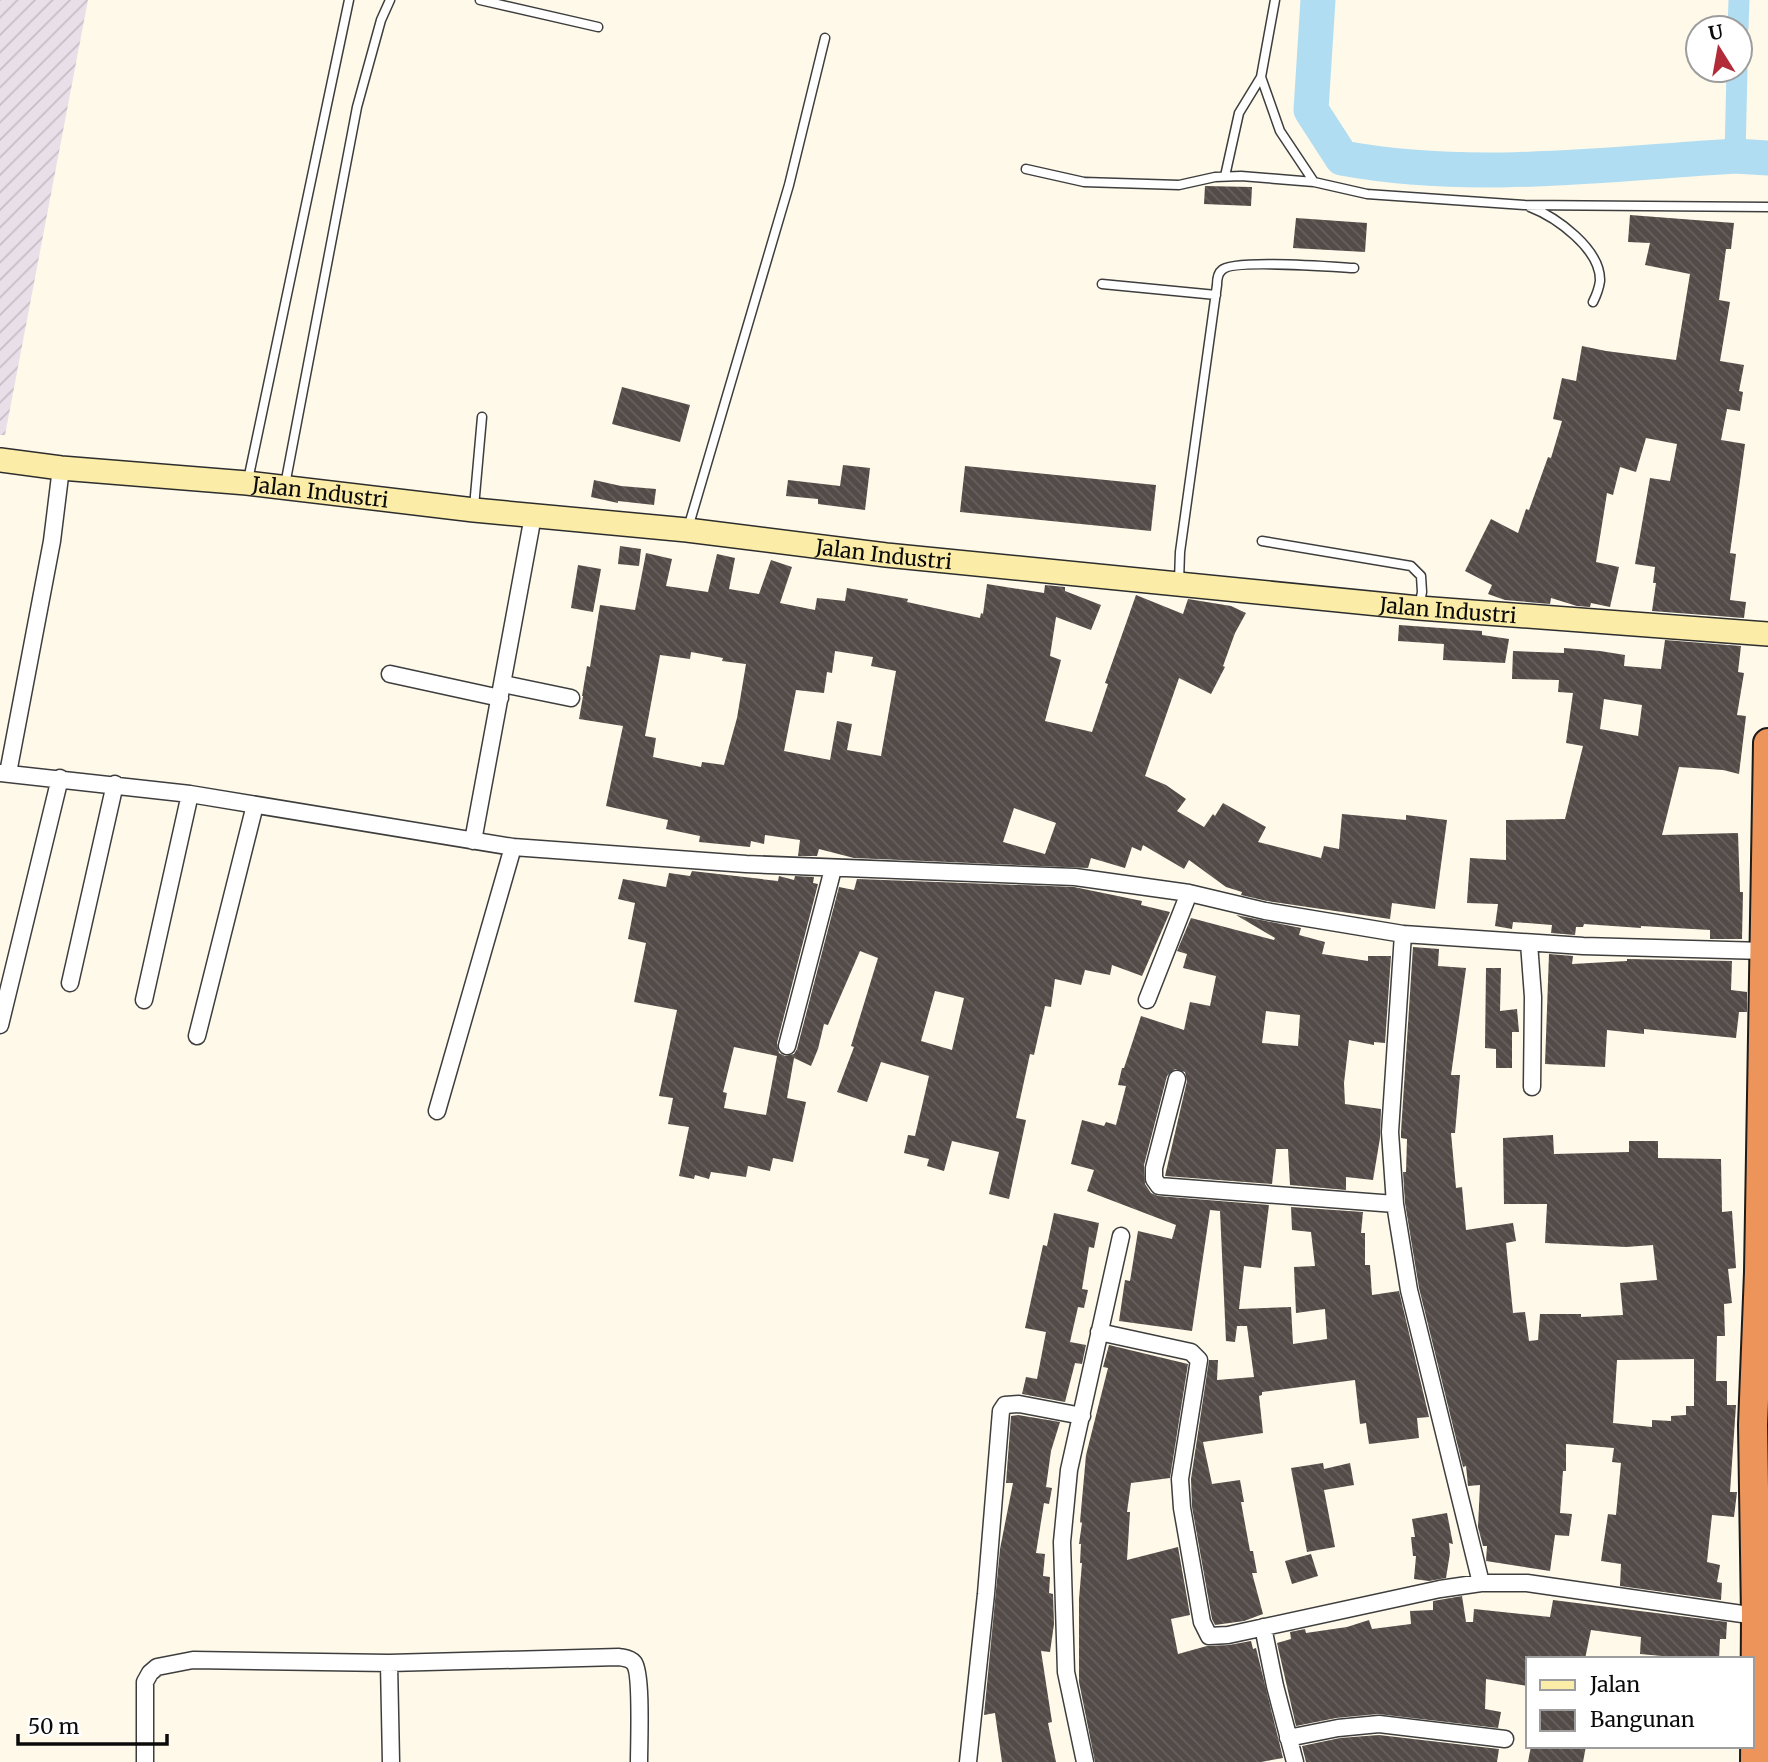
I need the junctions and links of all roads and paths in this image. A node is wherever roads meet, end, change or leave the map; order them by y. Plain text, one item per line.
1 (349, 0) edge
2 (390, 0) edge
3 (480, 0) edge
4 (1275, 0) edge
5 (597, 27) dead end
6 (825, 38) dead end
7 (1261, 77) junction
8 (1026, 169) dead end
9 (1225, 176) junction
10 (1314, 182) junction
11 (1524, 205) junction
12 (1768, 207) edge
13 (1354, 268) dead end
14 (1102, 284) dead end
15 (1216, 295) junction
16 (1593, 302) dead end
17 (482, 417) dead end
18 (0, 460) edge
19 (61, 468) junction
20 (247, 483) junction
21 (284, 487) junction
22 (474, 510) junction
23 (533, 516) junction
24 (687, 530) junction
25 (1262, 541) dead end
26 (1178, 582) junction
27 (1419, 608) junction
28 (1768, 634) edge
29 (390, 674) dead end
30 (502, 691) junction
31 (571, 698) dead end
32 (1768, 743) edge
33 (4, 773) edge
34 (60, 778) junction
35 (115, 785) junction
36 (190, 794) junction
37 (255, 805) junction
38 (473, 841) junction
39 (513, 847) junction
40 (833, 869) junction
41 (1189, 893) junction
42 (1403, 934) junction
43 (1529, 943) junction
44 (1764, 951) junction
45 (70, 983) dead end
46 (144, 1000) dead end
47 (1147, 1000) dead end
48 (0, 1025) edge
49 (197, 1036) dead end
50 (787, 1046) dead end
51 (1177, 1079) dead end
52 (1532, 1087) dead end
53 (438, 1111) dead end
54 (1395, 1204) junction
55 (1121, 1236) dead end
56 (1099, 1332) junction
57 (1082, 1416) junction
58 (1760, 1429) edge
59 (1761, 1483) edge
60 (1480, 1583) junction
61 (1756, 1616) junction
62 (1263, 1627) junction
63 (389, 1663) junction
64 (1288, 1738) junction
65 (1505, 1738) dead end
66 (145, 1762) edge
67 (391, 1762) edge
68 (639, 1762) edge
69 (968, 1762) edge
70 (1085, 1762) edge
71 (1295, 1762) edge
72 (1755, 1762) edge

1 - 20 lane
2 - 21 lane
3 - 5 lane
4 - 7 lane
6 - 24 lane
7 - 9 lane
7 - 10 lane
8 - 9 lane
9 - 10 lane
10 - 11 lane
11 - 12 lane
11 - 16 lane
13 - 15 lane
14 - 15 lane
15 - 26 lane
17 - 22 lane
18 - 19 street, Jalan Industri
19 - 20 street, Jalan Industri
19 - 33 street
20 - 21 street, Jalan Industri
21 - 22 street, Jalan Industri
22 - 23 street, Jalan Industri
23 - 24 street, Jalan Industri
23 - 30 street
24 - 26 street, Jalan Industri
25 - 27 lane
26 - 27 street, Jalan Industri
27 - 28 street, Jalan Industri
29 - 30 street
30 - 31 street
30 - 38 street
32 - 44 highway
33 - 34 street
34 - 35 street
34 - 48 street
35 - 36 street
35 - 45 street
36 - 37 street
36 - 46 street
37 - 38 street
37 - 49 street
38 - 39 street
39 - 40 street
39 - 53 street
40 - 41 street
40 - 50 street
41 - 42 street
41 - 47 street
42 - 43 street
42 - 54 street
43 - 44 street
43 - 52 street
44 - 58 highway
51 - 54 street
54 - 60 street
55 - 56 street
56 - 57 street
56 - 62 street
57 - 69 street
57 - 70 street
58 - 59 highway
59 - 61 highway
60 - 61 street
60 - 62 street
61 - 72 highway
62 - 64 street
63 - 66 street
63 - 67 street
63 - 68 street
64 - 65 street
64 - 71 street

